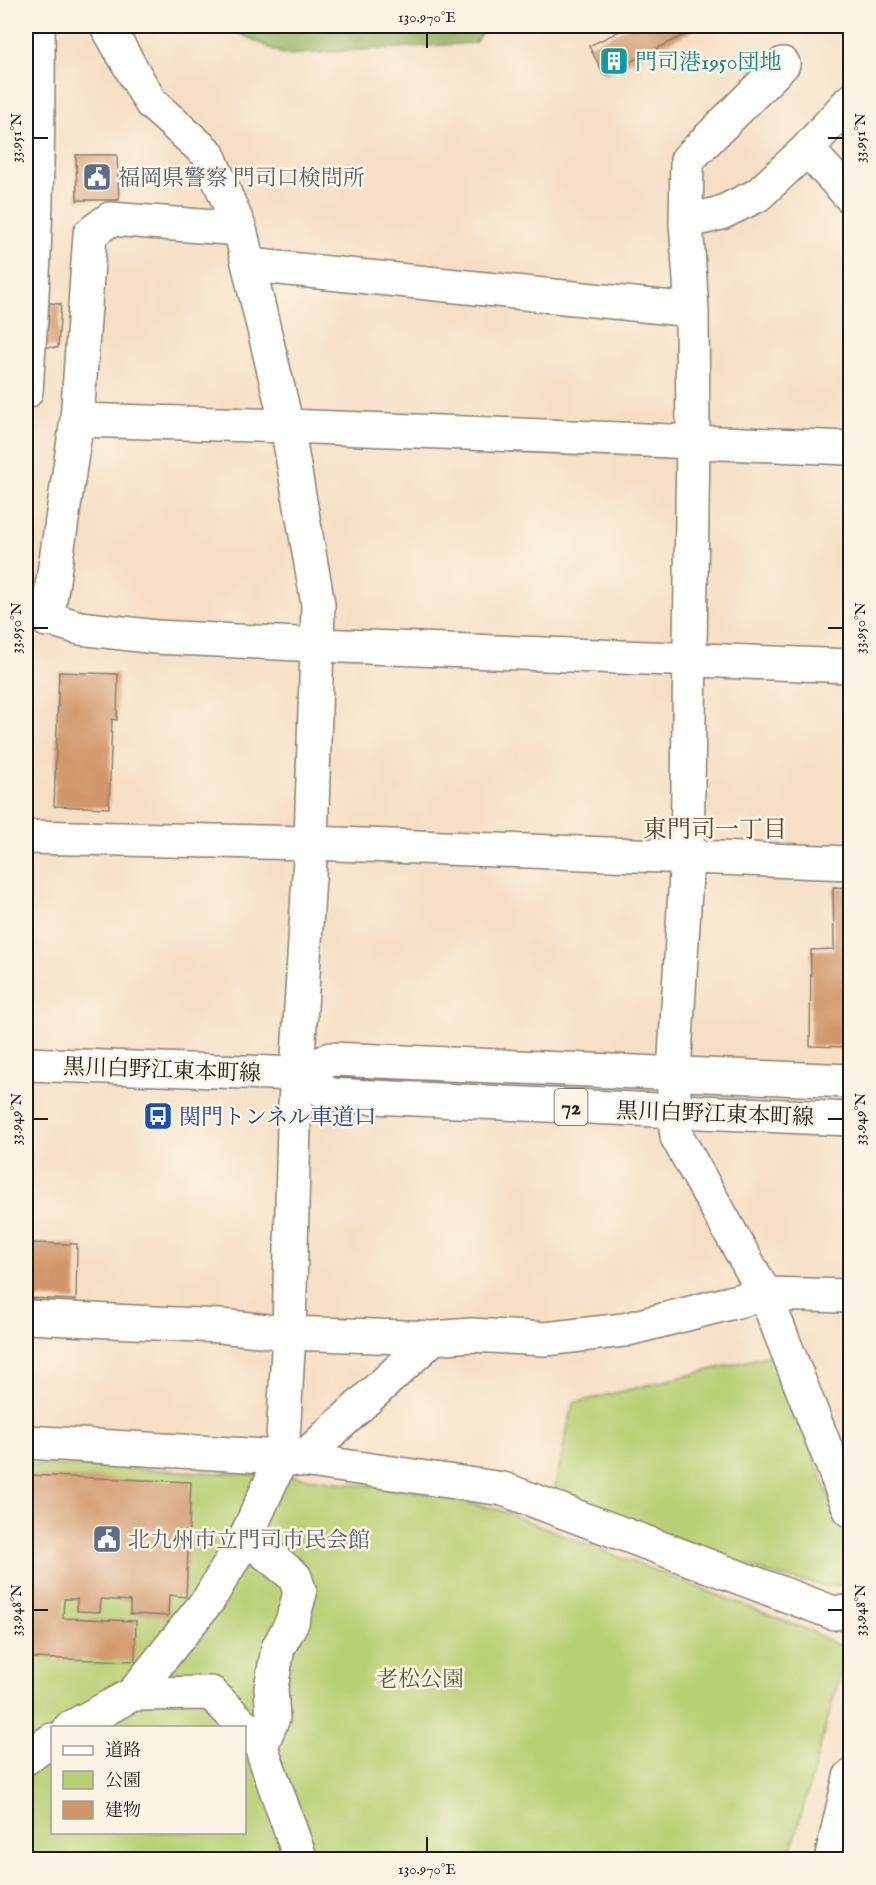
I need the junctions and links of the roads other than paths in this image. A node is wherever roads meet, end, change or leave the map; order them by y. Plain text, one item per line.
1 (38, 26) edge
2 (107, 26) edge
3 (783, 64) dead end
4 (850, 101) edge
5 (807, 149) junction
6 (849, 190) edge
7 (686, 222) junction
8 (240, 229) junction
9 (250, 266) junction
10 (692, 310) junction
11 (26, 392) edge
12 (77, 420) junction
13 (287, 426) junction
14 (693, 442) junction
15 (850, 448) edge
16 (36, 616) edge
17 (317, 645) junction
18 (690, 659) junction
19 (850, 666) edge
20 (26, 837) edge
21 (311, 843) junction
22 (687, 858) junction
23 (850, 863) edge
24 (26, 1064) edge
25 (674, 1073) junction
26 (298, 1074) junction
27 (850, 1081) edge
28 (674, 1111) junction
29 (850, 1119) edge
30 (765, 1294) junction
31 (850, 1296) edge
32 (26, 1317) edge
33 (289, 1333) junction
34 (433, 1338) junction
35 (26, 1442) edge
36 (292, 1458) junction
37 (850, 1510) edge
38 (246, 1537) junction
39 (850, 1612) edge
40 (133, 1694) junction
41 (74, 1726) edge
42 (244, 1726) edge
43 (246, 1728) edge
44 (51, 1741) edge
45 (261, 1746) junction
46 (26, 1758) edge
47 (850, 1777) edge
48 (302, 1860) edge
49 (831, 1860) edge

1 - 11 main road
2 - 8 main road
3 - 7 main road
4 - 5 main road
5 - 6 main road
5 - 7 main road
7 - 10 main road
8 - 9 main road
8 - 12 main road
9 - 10 main road
9 - 13 main road
10 - 14 main road
12 - 13 main road
12 - 16 main road
13 - 14 main road
13 - 17 main road
14 - 15 main road
14 - 18 main road
16 - 17 main road
17 - 18 main road
17 - 21 main road
18 - 19 main road
18 - 22 main road
20 - 21 main road
21 - 22 main road
21 - 26 main road
22 - 23 main road
22 - 25 main road
24 - 26 main road, 黒川白野江東本町線 / 72
25 - 26 main road, 黒川白野江東本町線 / 72
25 - 27 main road, 黒川白野江東本町線 / 72
25 - 28 main road
26 - 28 main road, 黒川白野江東本町線 / 72
26 - 33 main road
28 - 29 main road, 黒川白野江東本町線 / 72
28 - 30 main road
30 - 31 main road
30 - 34 main road
30 - 37 main road
32 - 33 main road
33 - 34 main road
33 - 36 main road
34 - 36 main road
35 - 36 main road
36 - 38 main road
36 - 39 main road
38 - 40 main road
38 - 45 main road
40 - 41 main road
40 - 42 main road
43 - 45 main road
44 - 46 main road
45 - 48 main road
47 - 49 main road

